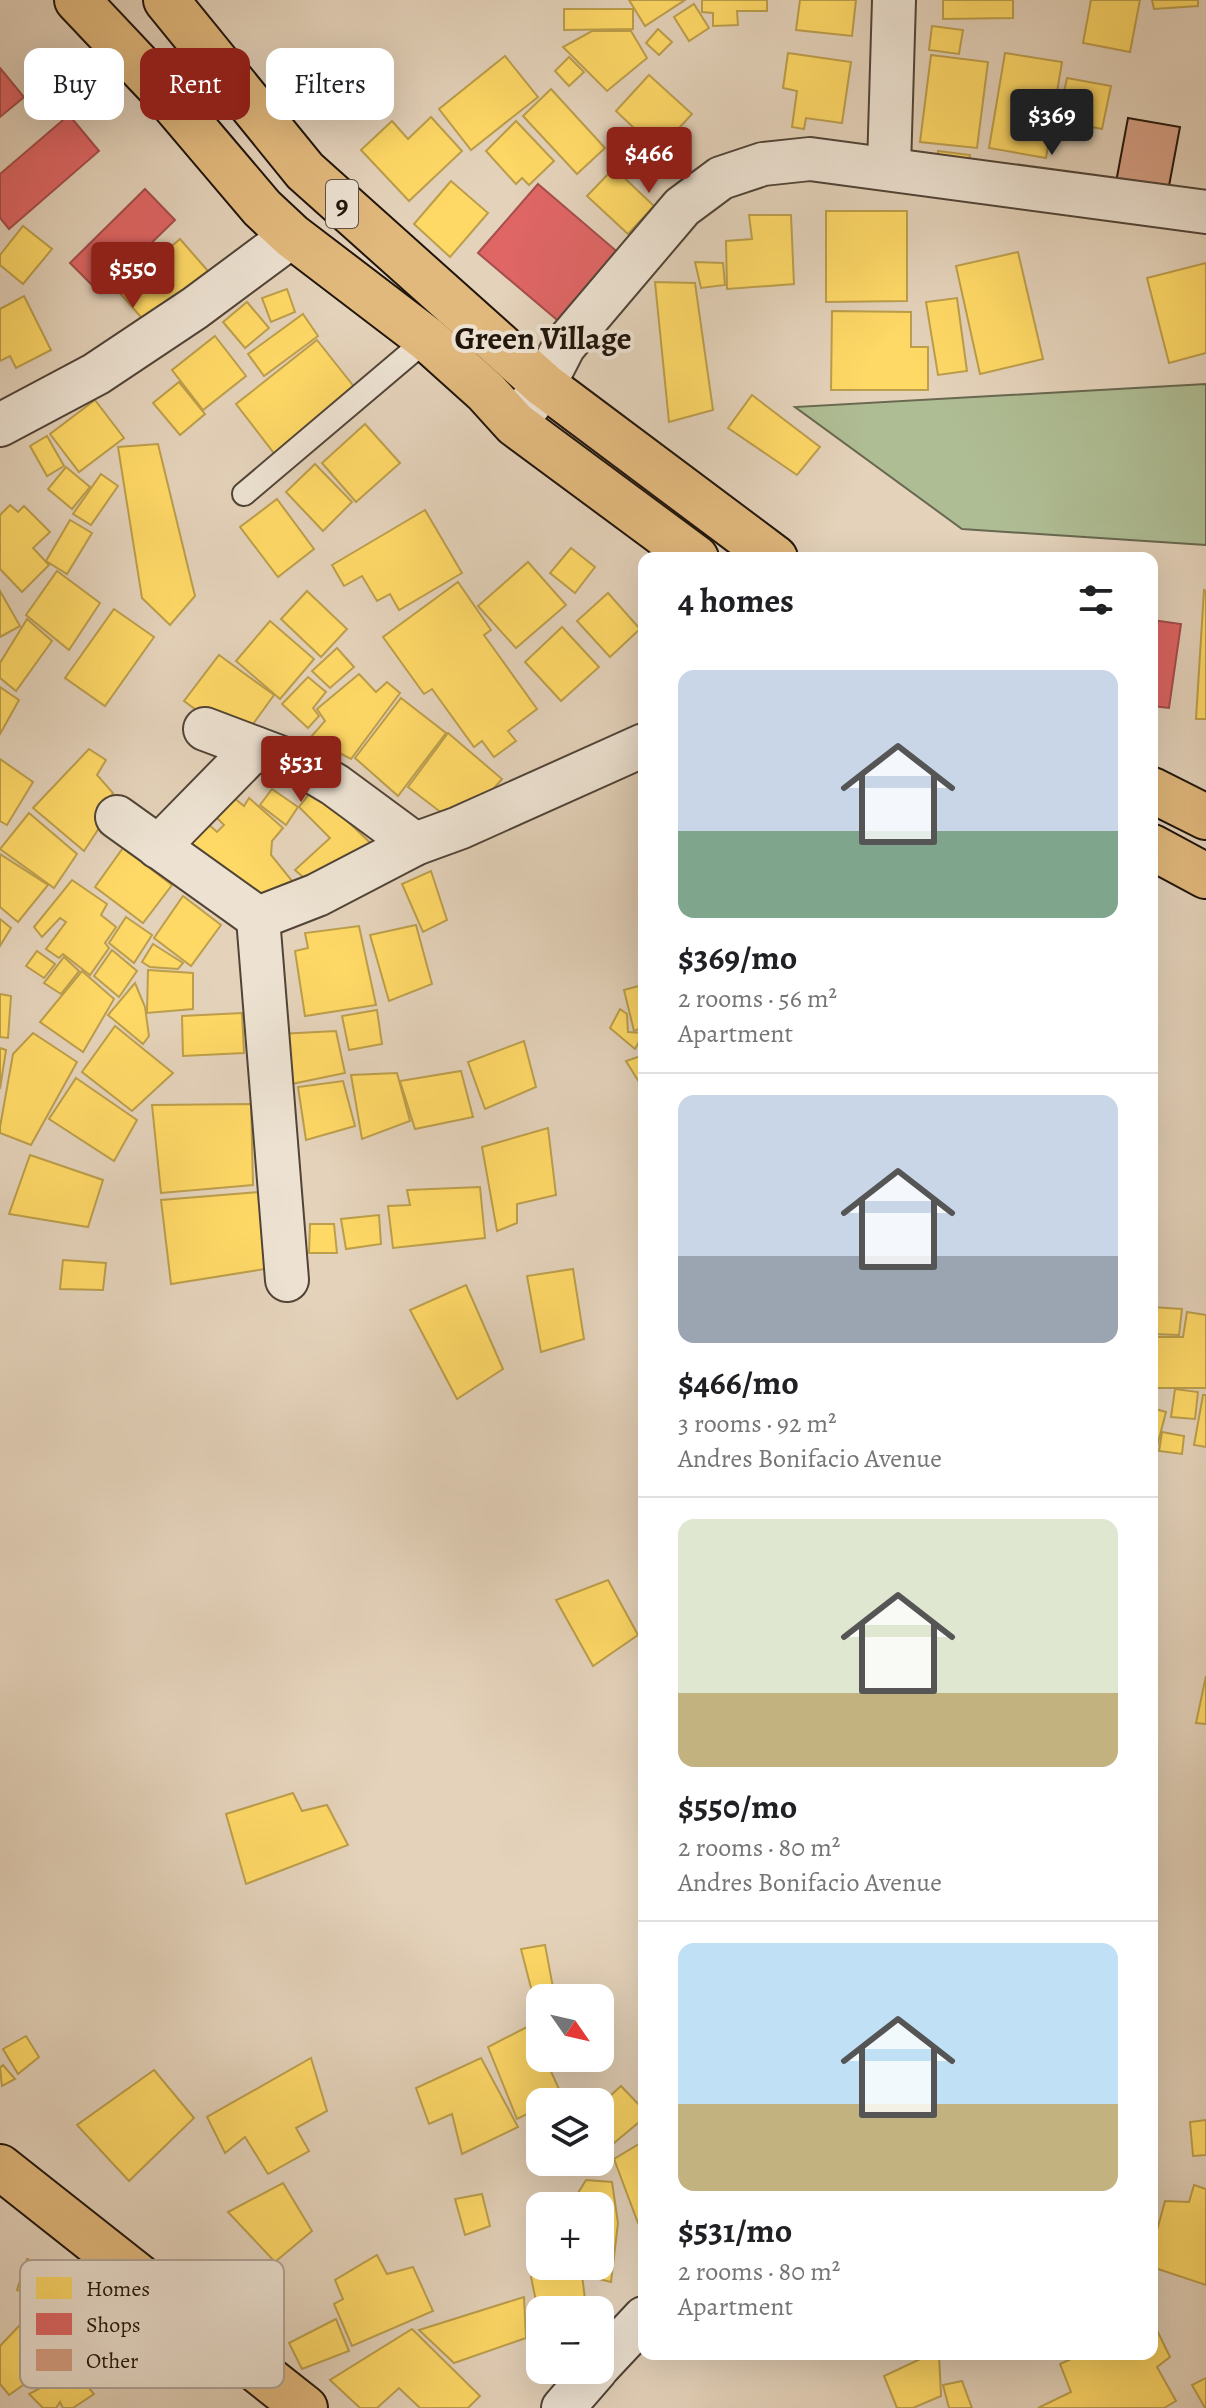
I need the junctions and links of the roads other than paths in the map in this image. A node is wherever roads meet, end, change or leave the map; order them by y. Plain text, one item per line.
1 (77, 0) edge
2 (166, 0) edge
3 (894, 0) edge
4 (889, 167) junction
5 (1206, 212) edge
6 (292, 236) junction
7 (427, 339) junction
8 (544, 385) junction
9 (515, 424) junction
10 (0, 425) edge
11 (244, 494) dead end
12 (688, 552) edge
13 (767, 552) edge
14 (205, 729) dead end
15 (255, 748) junction
16 (638, 748) edge
17 (1158, 793) edge
18 (117, 817) dead end
19 (1206, 817) edge
20 (415, 844) junction
21 (158, 847) junction
22 (1158, 850) edge
23 (1206, 876) edge
24 (258, 918) junction
25 (287, 1280) dead end
26 (0, 2167) edge
27 (118, 2260) edge
28 (638, 2324) edge
29 (614, 2350) edge
30 (584, 2384) edge
31 (280, 2388) edge
32 (305, 2408) edge
33 (563, 2408) edge

1 - 6 main road, 9
2 - 8 main road, 9
3 - 4 street
4 - 5 street
4 - 8 street
6 - 7 main road, 9
6 - 10 street
7 - 9 main road, 9
7 - 11 lane
8 - 9 street
8 - 13 main road, 9
9 - 12 main road, 9
14 - 15 street
15 - 20 street
15 - 21 street
16 - 20 street
17 - 19 main road
18 - 21 street
20 - 24 street
21 - 24 street
22 - 23 main road
24 - 25 street
26 - 27 main road
28 - 29 street
30 - 33 street
31 - 32 main road

